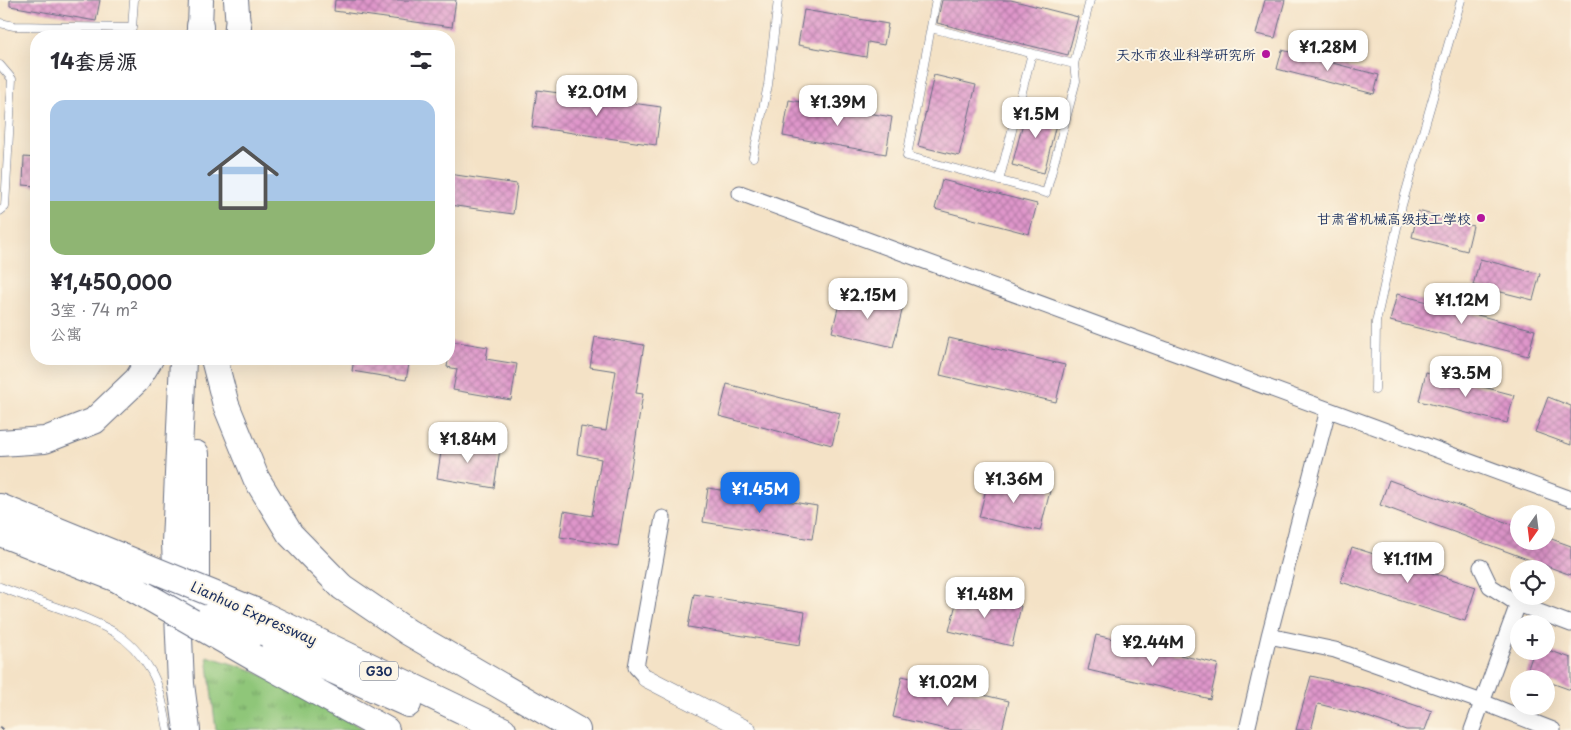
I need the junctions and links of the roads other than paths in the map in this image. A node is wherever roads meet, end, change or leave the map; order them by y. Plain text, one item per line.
1 (134, 0) edge
2 (201, 0) edge
3 (236, 0) edge
4 (778, 0) edge
5 (936, 0) edge
6 (1090, 0) edge
7 (1461, 0) edge
8 (0, 23) edge
9 (930, 28) junction
10 (200, 30) edge
11 (238, 30) edge
12 (1032, 53) junction
13 (1074, 64) junction
14 (0, 65) edge
15 (753, 157) dead end
16 (4, 166) edge
17 (999, 181) junction
18 (740, 193) dead end
19 (0, 211) edge
20 (146, 365) edge
21 (183, 365) edge
22 (201, 365) edge
23 (216, 365) edge
24 (1375, 390) dead end
25 (1328, 410) junction
26 (0, 443) edge
27 (1571, 499) edge
28 (0, 507) edge
29 (663, 518) dead end
30 (0, 533) edge
31 (1481, 567) dead end
32 (118, 568) junction
33 (0, 587) edge
34 (1510, 599) edge
35 (1518, 605) edge
36 (1521, 605) edge
37 (1571, 624) edge
38 (254, 634) junction
39 (1269, 636) junction
40 (646, 678) joint
41 (1482, 702) junction
42 (168, 730) edge
43 (187, 730) edge
44 (203, 730) edge
45 (386, 730) edge
46 (466, 730) edge
47 (502, 730) edge
48 (577, 730) edge
49 (747, 730) edge
50 (1247, 730) edge
51 (1472, 730) edge
52 (1553, 730) edge

1 - 8 lane
2 - 10 highway
3 - 11 highway
4 - 15 lane
5 - 9 lane
6 - 13 lane
7 - 24 lane
9 - 12 lane
9 - 17 lane
12 - 13 lane
12 - 17 lane
13 - 17 lane
14 - 16 lane
16 - 19 lane
18 - 25 street
20 - 26 highway
21 - 43 highway
22 - 44 highway
23 - 48 highway
25 - 27 street
25 - 39 street
28 - 32 highway, Lianhuo Expressway / G30
29 - 40 street
30 - 32 highway, Lianhuo Expressway / G30
31 - 34 street
32 - 38 highway, bridge
32 - 38 highway, Lianhuo Expressway / G30, bridge
33 - 42 lane
35 - 41 street
36 - 37 street
38 - 45 highway
38 - 46 highway, Lianhuo Expressway / G30
38 - 47 highway, Lianhuo Expressway / G30
39 - 41 street
39 - 50 street
40 - 49 street
41 - 51 street
41 - 52 street

